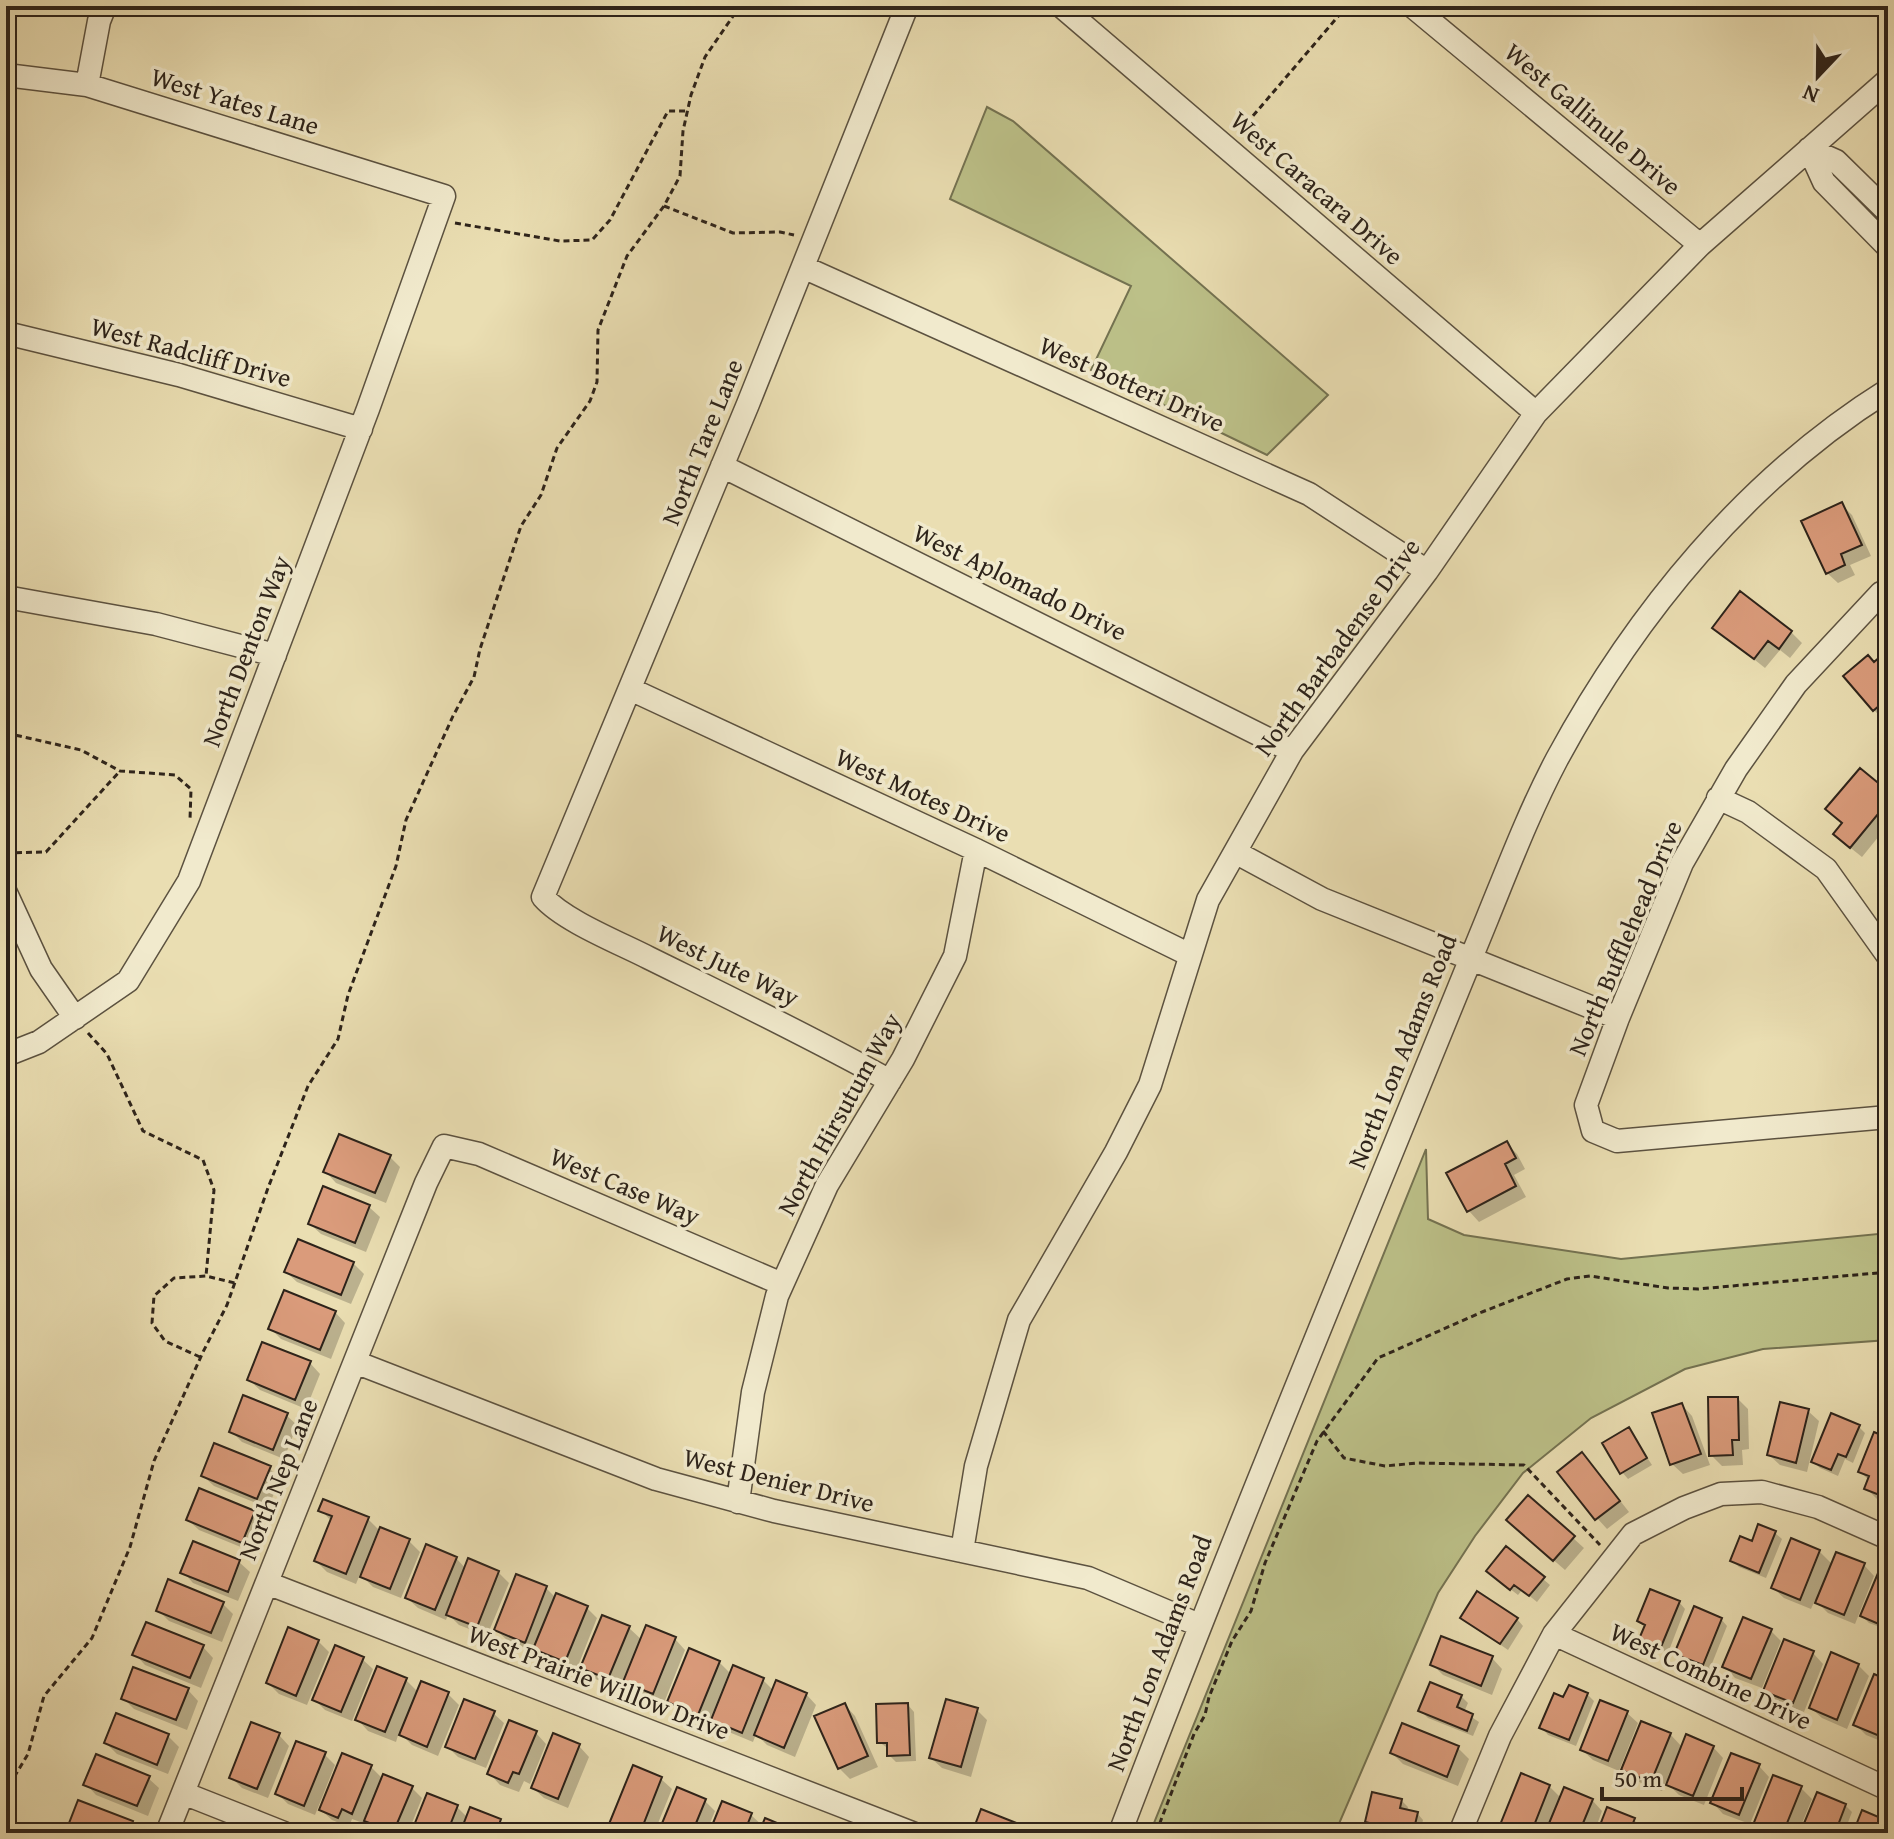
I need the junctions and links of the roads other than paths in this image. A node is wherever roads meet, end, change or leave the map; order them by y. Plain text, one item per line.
1 (105, 6) edge
2 (907, 6) edge
3 (1061, 6) edge
4 (1412, 6) edge
5 (6, 75) edge
6 (1888, 80) edge
7 (87, 85) junction
8 (1809, 149) junction
9 (444, 196) joint
10 (1888, 212) edge
11 (1700, 245) junction
12 (1888, 247) edge
13 (803, 267) junction
14 (6, 333) edge
15 (1888, 390) edge
16 (1536, 413) junction
17 (361, 429) junction
18 (722, 466) junction
19 (1427, 571) junction
20 (1888, 591) edge
21 (6, 597) edge
22 (275, 655) junction
23 (630, 689) junction
24 (1292, 751) junction
25 (1718, 798) junction
26 (976, 850) junction
27 (1235, 852) junction
28 (6, 893) edge
29 (543, 897) joint
30 (1190, 955) junction
31 (1888, 956) edge
32 (1470, 958) junction
33 (75, 1018) junction
34 (1618, 1018) junction
35 (6, 1055) edge
36 (890, 1081) junction
37 (1888, 1117) edge
38 (444, 1146) joint
39 (782, 1284) junction
40 (355, 1362) junction
41 (738, 1502) junction
42 (1888, 1538) edge
43 (962, 1551) junction
44 (267, 1583) junction
45 (1199, 1625) junction
46 (1554, 1634) junction
47 (1888, 1789) edge
48 (183, 1793) junction
49 (167, 1833) edge
50 (284, 1833) edge
51 (912, 1833) edge
52 (1120, 1833) edge
53 (1460, 1833) edge

1 - 7 street
2 - 13 street, North Tare Lane
3 - 16 street, West Caracara Drive
4 - 11 street, West Gallinule Drive
5 - 7 street, West Yates Lane
6 - 8 street, North Barbadense Drive
7 - 9 street, West Yates Lane
8 - 10 street
8 - 11 street, North Barbadense Drive
8 - 12 street
9 - 17 street, North Denton Way
11 - 16 street, North Barbadense Drive
13 - 18 street, North Tare Lane
13 - 19 street, West Botteri Drive
14 - 17 street, West Radcliff Drive
15 - 32 street, North Lon Adams Road
16 - 19 street, North Barbadense Drive
17 - 22 street, North Denton Way
18 - 23 street, North Tare Lane
18 - 24 street, West Aplomado Drive
19 - 24 street, North Barbadense Drive
20 - 25 street, North Bufflehead Drive
21 - 22 street
22 - 33 street, North Denton Way
23 - 26 street, West Motes Drive
23 - 29 street, North Tare Lane
24 - 27 street, North Barbadense Drive
25 - 31 street
25 - 34 street, North Bufflehead Drive
26 - 30 street, West Motes Drive
26 - 36 street, North Hirsutum Way
27 - 30 street, North Barbadense Drive
27 - 32 street
28 - 33 street
29 - 36 street, West Jute Way
30 - 43 street, North Barbadense Drive
32 - 34 street
32 - 45 street, North Lon Adams Road
33 - 35 street, North Denton Way
34 - 37 street, North Bufflehead Drive
36 - 39 street, North Hirsutum Way
38 - 39 street, West Case Way
38 - 40 street, North Nep Lane
39 - 41 street, North Hirsutum Way
40 - 41 street, West Denier Drive
40 - 44 street, North Nep Lane
41 - 43 street, West Denier Drive
42 - 46 street
43 - 45 street, West Denier Drive
44 - 48 street, North Nep Lane
44 - 51 street, West Prairie Willow Drive
45 - 52 street, North Lon Adams Road
46 - 47 street, West Combine Drive
46 - 53 street
48 - 49 street, North Nep Lane
48 - 50 street

